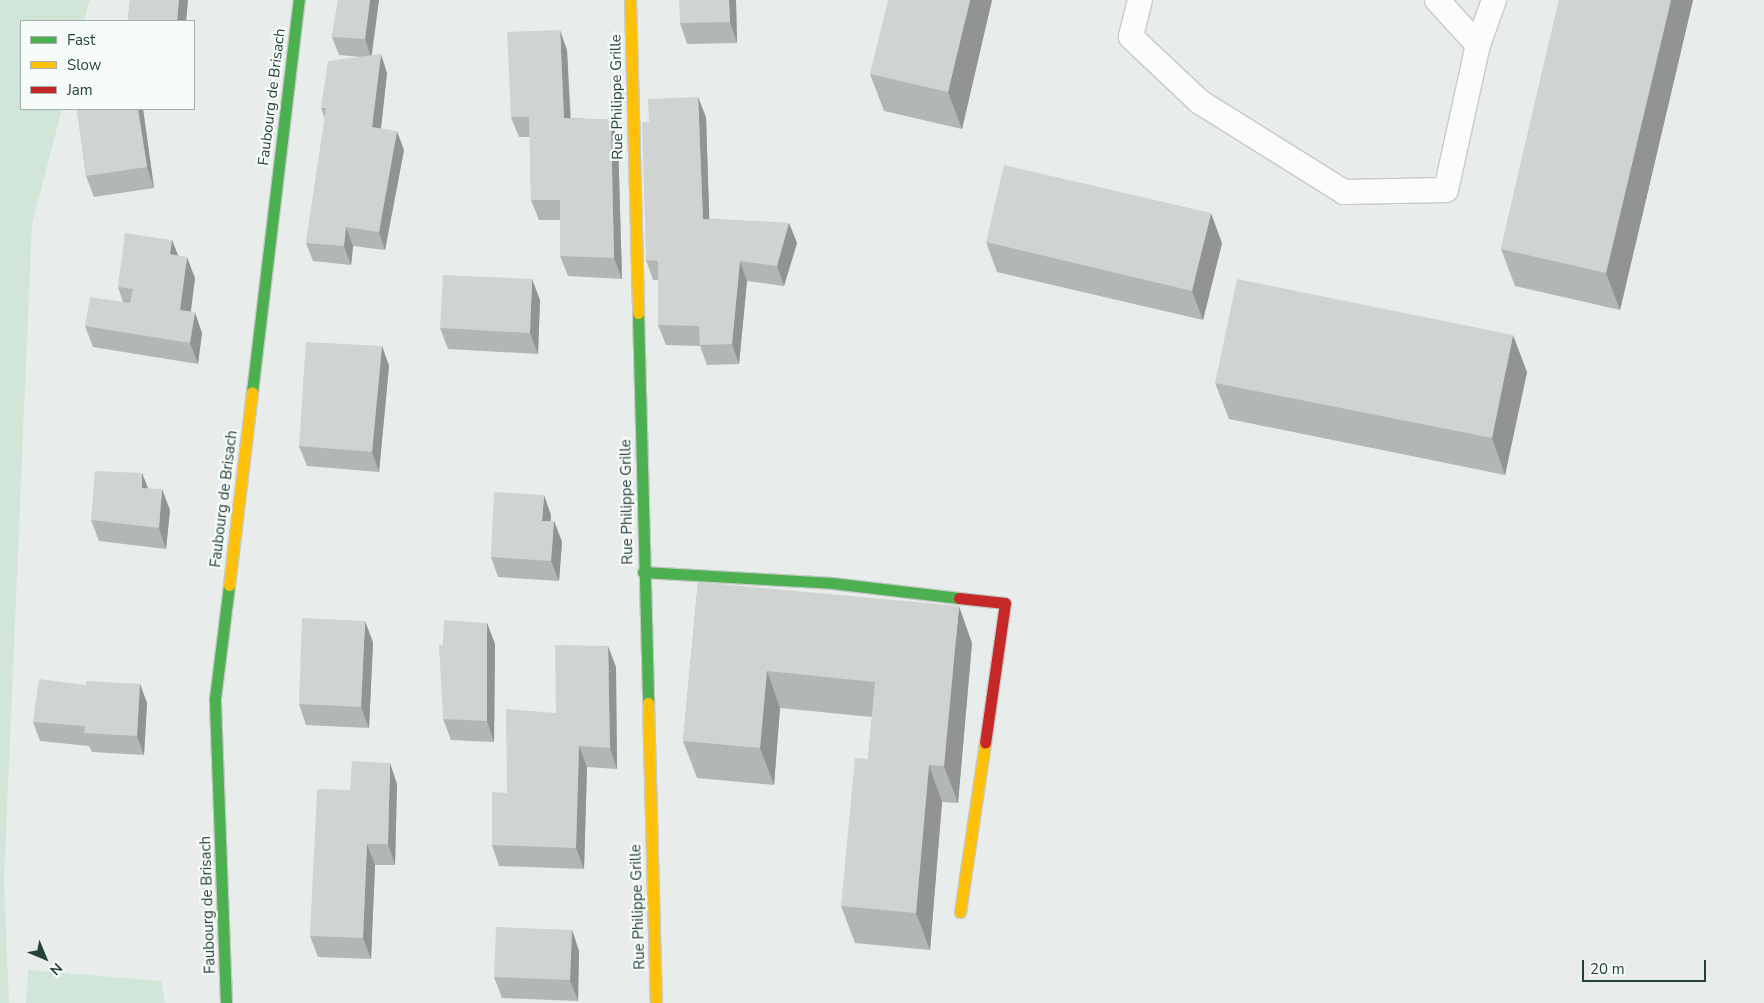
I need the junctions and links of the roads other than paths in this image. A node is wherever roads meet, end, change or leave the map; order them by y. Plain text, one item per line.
1 (299, 0) edge
2 (630, 0) edge
3 (1140, 0) edge
4 (1437, 0) edge
5 (1494, 0) edge
6 (1478, 45) junction
7 (643, 572) junction
8 (960, 912) dead end
9 (226, 1003) edge
10 (656, 1003) edge

1 - 9 street, Faubourg de Brisach
2 - 7 street, Rue Philippe Grille
3 - 6 lane
4 - 6 lane
5 - 6 lane
7 - 8 street
7 - 10 street, Rue Philippe Grille

